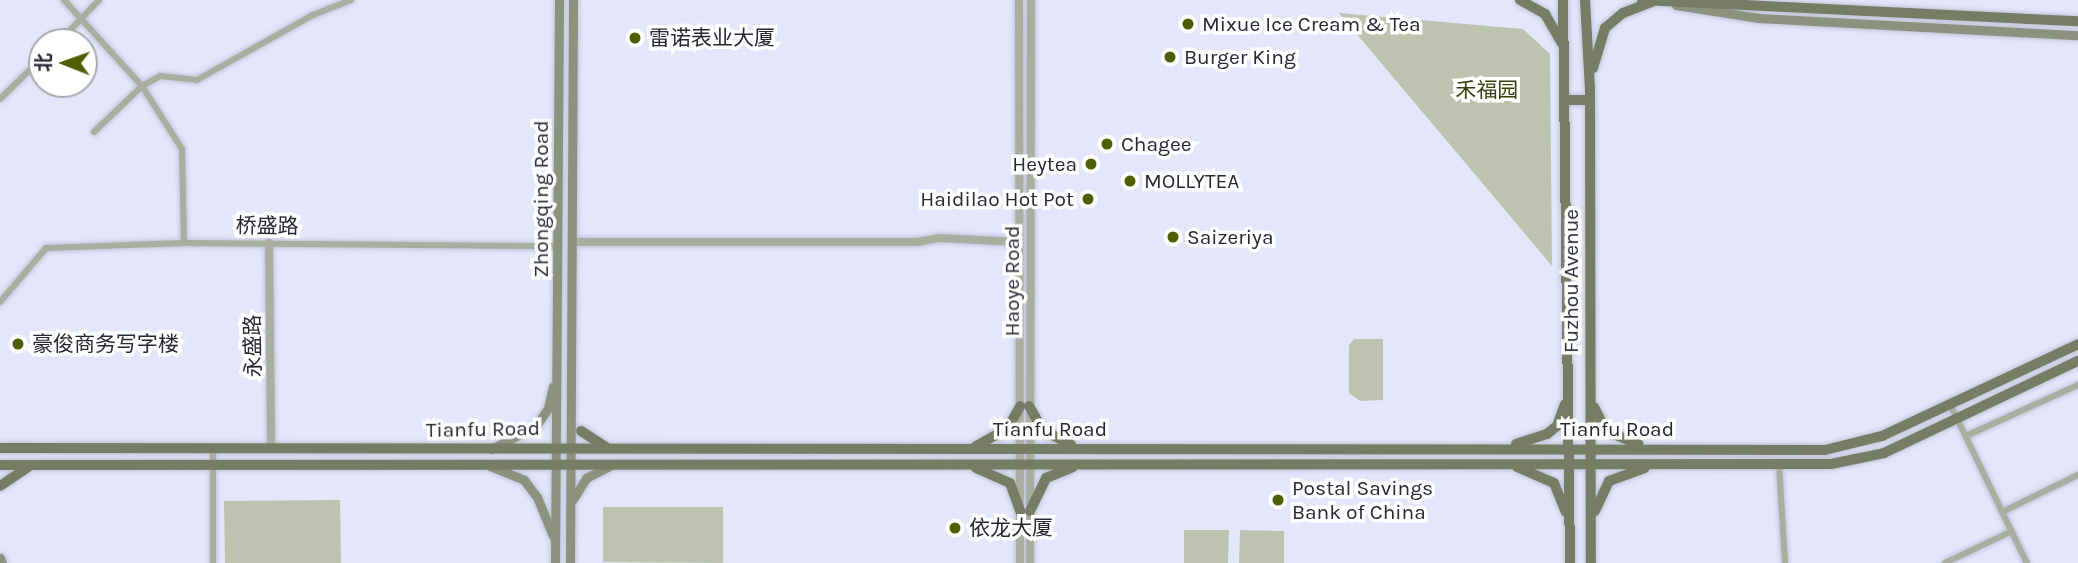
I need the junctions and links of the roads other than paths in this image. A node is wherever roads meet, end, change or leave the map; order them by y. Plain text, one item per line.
1 (64, 0) edge
2 (100, 0) edge
3 (351, 0) edge
4 (559, 0) edge
5 (573, 0) edge
6 (1019, 0) edge
7 (1031, 0) edge
8 (1520, 0) edge
9 (1563, 0) edge
10 (1585, 0) edge
11 (1642, 0) edge
12 (1657, 1) edge
13 (82, 19) junction
14 (2078, 21) edge
15 (73, 28) edge
16 (2078, 35) edge
17 (1567, 63) junction
18 (28, 72) edge
19 (142, 86) junction
20 (1590, 94) junction
21 (0, 99) edge
22 (1567, 100) junction
23 (94, 132) dead end
24 (573, 242) junction
25 (1020, 242) junction
26 (184, 243) junction
27 (269, 243) junction
28 (558, 246) junction
29 (0, 302) edge
30 (2078, 344) edge
31 (2078, 361) edge
32 (557, 372) junction
33 (1591, 384) junction
34 (2078, 385) edge
35 (1569, 386) junction
36 (572, 399) junction
37 (1950, 404) junction
38 (1024, 406) junction
39 (1957, 419) junction
40 (581, 431) joint
41 (1966, 436) junction
42 (0, 442) edge
43 (555, 447) junction
44 (0, 448) edge
45 (20, 448) junction
46 (213, 448) junction
47 (271, 448) junction
48 (572, 448) junction
49 (1500, 448) junction
50 (1570, 448) junction
51 (1591, 448) junction
52 (491, 449) junction
53 (613, 449) junction
54 (953, 449) junction
55 (1025, 449) junction
56 (1092, 449) junction
57 (1663, 449) junction
58 (213, 464) junction
59 (485, 464) junction
60 (615, 464) junction
61 (954, 464) junction
62 (1025, 464) junction
63 (1090, 464) junction
64 (1506, 464) junction
65 (1570, 464) junction
66 (1591, 464) junction
67 (1661, 464) junction
68 (1779, 464) junction
69 (0, 465) edge
70 (36, 465) junction
71 (554, 465) junction
72 (572, 465) junction
73 (2078, 475) edge
74 (0, 486) edge
75 (571, 505) junction
76 (1025, 511) junction
77 (2002, 512) junction
78 (2012, 531) junction
79 (1570, 534) junction
80 (1591, 536) junction
81 (555, 541) junction
82 (0, 558) edge
83 (2, 563) edge
84 (213, 563) edge
85 (555, 563) edge
86 (570, 563) edge
87 (1020, 563) edge
88 (1030, 563) edge
89 (1570, 563) edge
90 (1591, 563) edge
91 (1785, 563) edge
92 (1945, 563) edge
93 (2027, 563) edge

1 - 13 street
2 - 13 street
3 - 19 street
4 - 28 main road, Zhongqing Road
5 - 24 main road, Zhongqing Road
6 - 25 street, Haoye Road
7 - 38 street, Haoye Road
8 - 17 main road
9 - 17 main road, Fuzhou Avenue
10 - 20 main road, Fuzhou Avenue
11 - 12 main road
12 - 14 main road
12 - 16 main road
12 - 20 main road
13 - 15 street
13 - 19 street
17 - 22 main road, Fuzhou Avenue
18 - 21 street
19 - 23 street
19 - 26 street
20 - 22 main road
20 - 33 main road, Fuzhou Avenue
22 - 35 main road, Fuzhou Avenue
24 - 25 street
24 - 36 main road, Zhongqing Road
25 - 38 street, Haoye Road
26 - 27 street, 桥盛路
26 - 29 street, 桥盛路
27 - 28 street, 桥盛路
27 - 47 street, 永盛路
28 - 32 main road, Zhongqing Road
30 - 37 main road, Tianfu Road
31 - 39 main road, Tianfu Road
32 - 43 main road
32 - 52 main road
33 - 51 main road, Fuzhou Avenue
33 - 57 main road
34 - 41 street
35 - 49 main road
35 - 50 main road, Fuzhou Avenue
36 - 40 main road
36 - 48 main road, Zhongqing Road
37 - 39 street
37 - 57 main road, Tianfu Road
38 - 54 main road
38 - 55 street, Haoye Road
38 - 56 main road
39 - 41 street
39 - 68 main road, Tianfu Road
40 - 53 main road
41 - 77 street
42 - 45 main road
43 - 48 main road, Tianfu Road
43 - 52 main road, Tianfu Road
43 - 71 main road
44 - 45 main road, Tianfu Road
45 - 46 main road, Tianfu Road
46 - 47 main road, Tianfu Road
46 - 58 street
47 - 52 main road, Tianfu Road
48 - 53 main road, Tianfu Road
48 - 72 main road, Zhongqing Road
49 - 50 main road, Tianfu Road
49 - 56 main road, Tianfu Road
50 - 51 main road, Tianfu Road
50 - 65 main road, Fuzhou Avenue
51 - 57 main road, Tianfu Road
51 - 66 main road, Fuzhou Avenue
53 - 54 main road, Tianfu Road
54 - 55 main road, Tianfu Road
55 - 56 main road, Tianfu Road
55 - 62 street, Haoye Road
58 - 59 main road, Tianfu Road
58 - 70 main road, Tianfu Road
58 - 84 street
59 - 71 main road, Tianfu Road
59 - 81 main road
60 - 61 main road, Tianfu Road
60 - 72 main road, Tianfu Road
60 - 75 main road
61 - 62 main road, Tianfu Road
61 - 76 main road
62 - 63 main road, Tianfu Road
62 - 76 street, Haoye Road
63 - 64 main road, Tianfu Road
63 - 76 main road
64 - 65 main road, Tianfu Road
64 - 79 main road
65 - 66 main road, Tianfu Road
65 - 79 main road, Fuzhou Avenue
66 - 67 main road, Tianfu Road
66 - 80 main road, Fuzhou Avenue
67 - 68 main road, Tianfu Road
67 - 80 main road
68 - 91 street
69 - 70 main road, Tianfu Road
70 - 74 main road
71 - 72 main road, Tianfu Road
71 - 81 main road
72 - 75 main road, Zhongqing Road
73 - 77 street
75 - 86 main road
76 - 87 street, Haoye Road
76 - 88 street, Haoye Road
77 - 78 street
78 - 92 street
78 - 93 street
79 - 89 main road, Fuzhou Avenue
80 - 90 main road, Fuzhou Avenue
81 - 85 main road
82 - 83 main road

